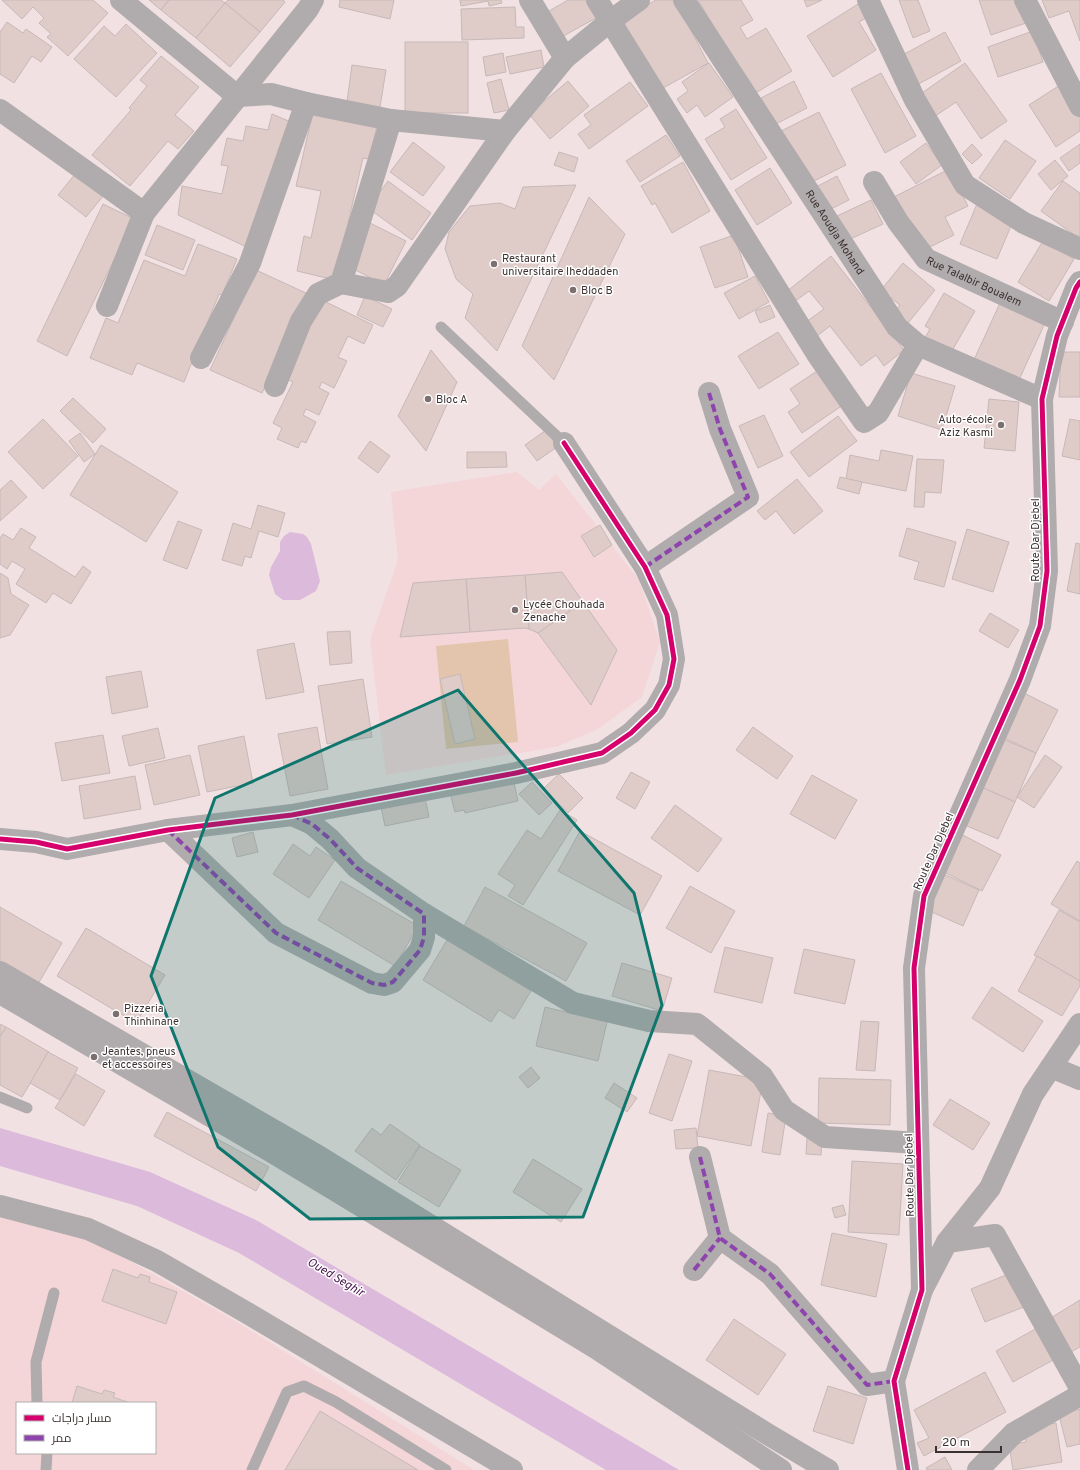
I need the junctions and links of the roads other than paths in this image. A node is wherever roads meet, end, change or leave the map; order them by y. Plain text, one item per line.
1 (121, 0) edge
2 (530, 0) edge
3 (597, 0) edge
4 (639, 0) edge
5 (684, 0) edge
6 (868, 0) edge
7 (1025, 0) edge
8 (306, 3) edge
9 (609, 22) junction
10 (566, 58) junction
11 (237, 96) junction
12 (306, 103) junction
13 (1080, 106) edge
14 (0, 110) edge
15 (391, 120) junction
16 (505, 131) junction
17 (874, 182) dead end
18 (144, 213) junction
19 (1080, 250) edge
20 (1080, 282) edge
21 (340, 283) junction
22 (107, 306) dead end
23 (1063, 322) junction
24 (441, 327) dead end
25 (918, 346) junction
26 (202, 358) dead end
27 (275, 386) dead end
28 (709, 392) dead end
29 (1042, 399) junction
30 (564, 443) joint
31 (646, 567) junction
32 (292, 815) junction
33 (168, 830) junction
34 (0, 840) edge
35 (424, 914) junction
36 (0, 972) edge
37 (0, 993) edge
38 (1080, 1024) edge
39 (1051, 1067) junction
40 (1080, 1080) edge
41 (0, 1097) edge
42 (27, 1108) dead end
43 (918, 1143) junction
44 (700, 1157) dead end
45 (0, 1206) edge
46 (720, 1238) junction
47 (947, 1242) junction
48 (694, 1270) dead end
49 (922, 1290) junction
50 (54, 1293) dead end
51 (894, 1381) junction
52 (1080, 1388) edge
53 (1080, 1395) edge
54 (37, 1402) edge
55 (47, 1454) edge
56 (46, 1470) edge
57 (252, 1470) edge
58 (446, 1470) edge
59 (512, 1470) edge
60 (781, 1470) edge
61 (828, 1470) edge
62 (908, 1470) edge
63 (978, 1470) edge

1 - 11 street
2 - 10 street
3 - 9 street
4 - 9 street
5 - 25 street, Rue Aoudja Mohand
6 - 19 street
7 - 13 street
8 - 11 street
9 - 10 street
9 - 25 street
10 - 16 street
11 - 12 street
11 - 18 street
12 - 15 street
12 - 26 street
14 - 18 street
15 - 16 street
15 - 21 street
16 - 21 street
17 - 23 street, Rue Talalbir Boualem
18 - 22 street
20 - 23 street, Route Dar Djebel
21 - 27 street
23 - 29 street, Route Dar Djebel
24 - 30 lane
25 - 29 street, Rue Aoudja Mohand
28 - 31 street
29 - 43 street, Route Dar Djebel
30 - 31 street
31 - 32 street
32 - 33 street
32 - 35 street
33 - 34 street
33 - 35 street
35 - 43 street
36 - 61 street
37 - 60 street
38 - 39 street
39 - 40 street
39 - 47 street
41 - 42 lane
43 - 49 street, Route Dar Djebel
44 - 46 street
45 - 59 street
46 - 48 street
46 - 51 street
47 - 49 street
47 - 52 street
49 - 51 street, Route Dar Djebel
50 - 54 lane
51 - 62 street, Route Dar Djebel
53 - 63 street
55 - 56 lane
57 - 58 lane

